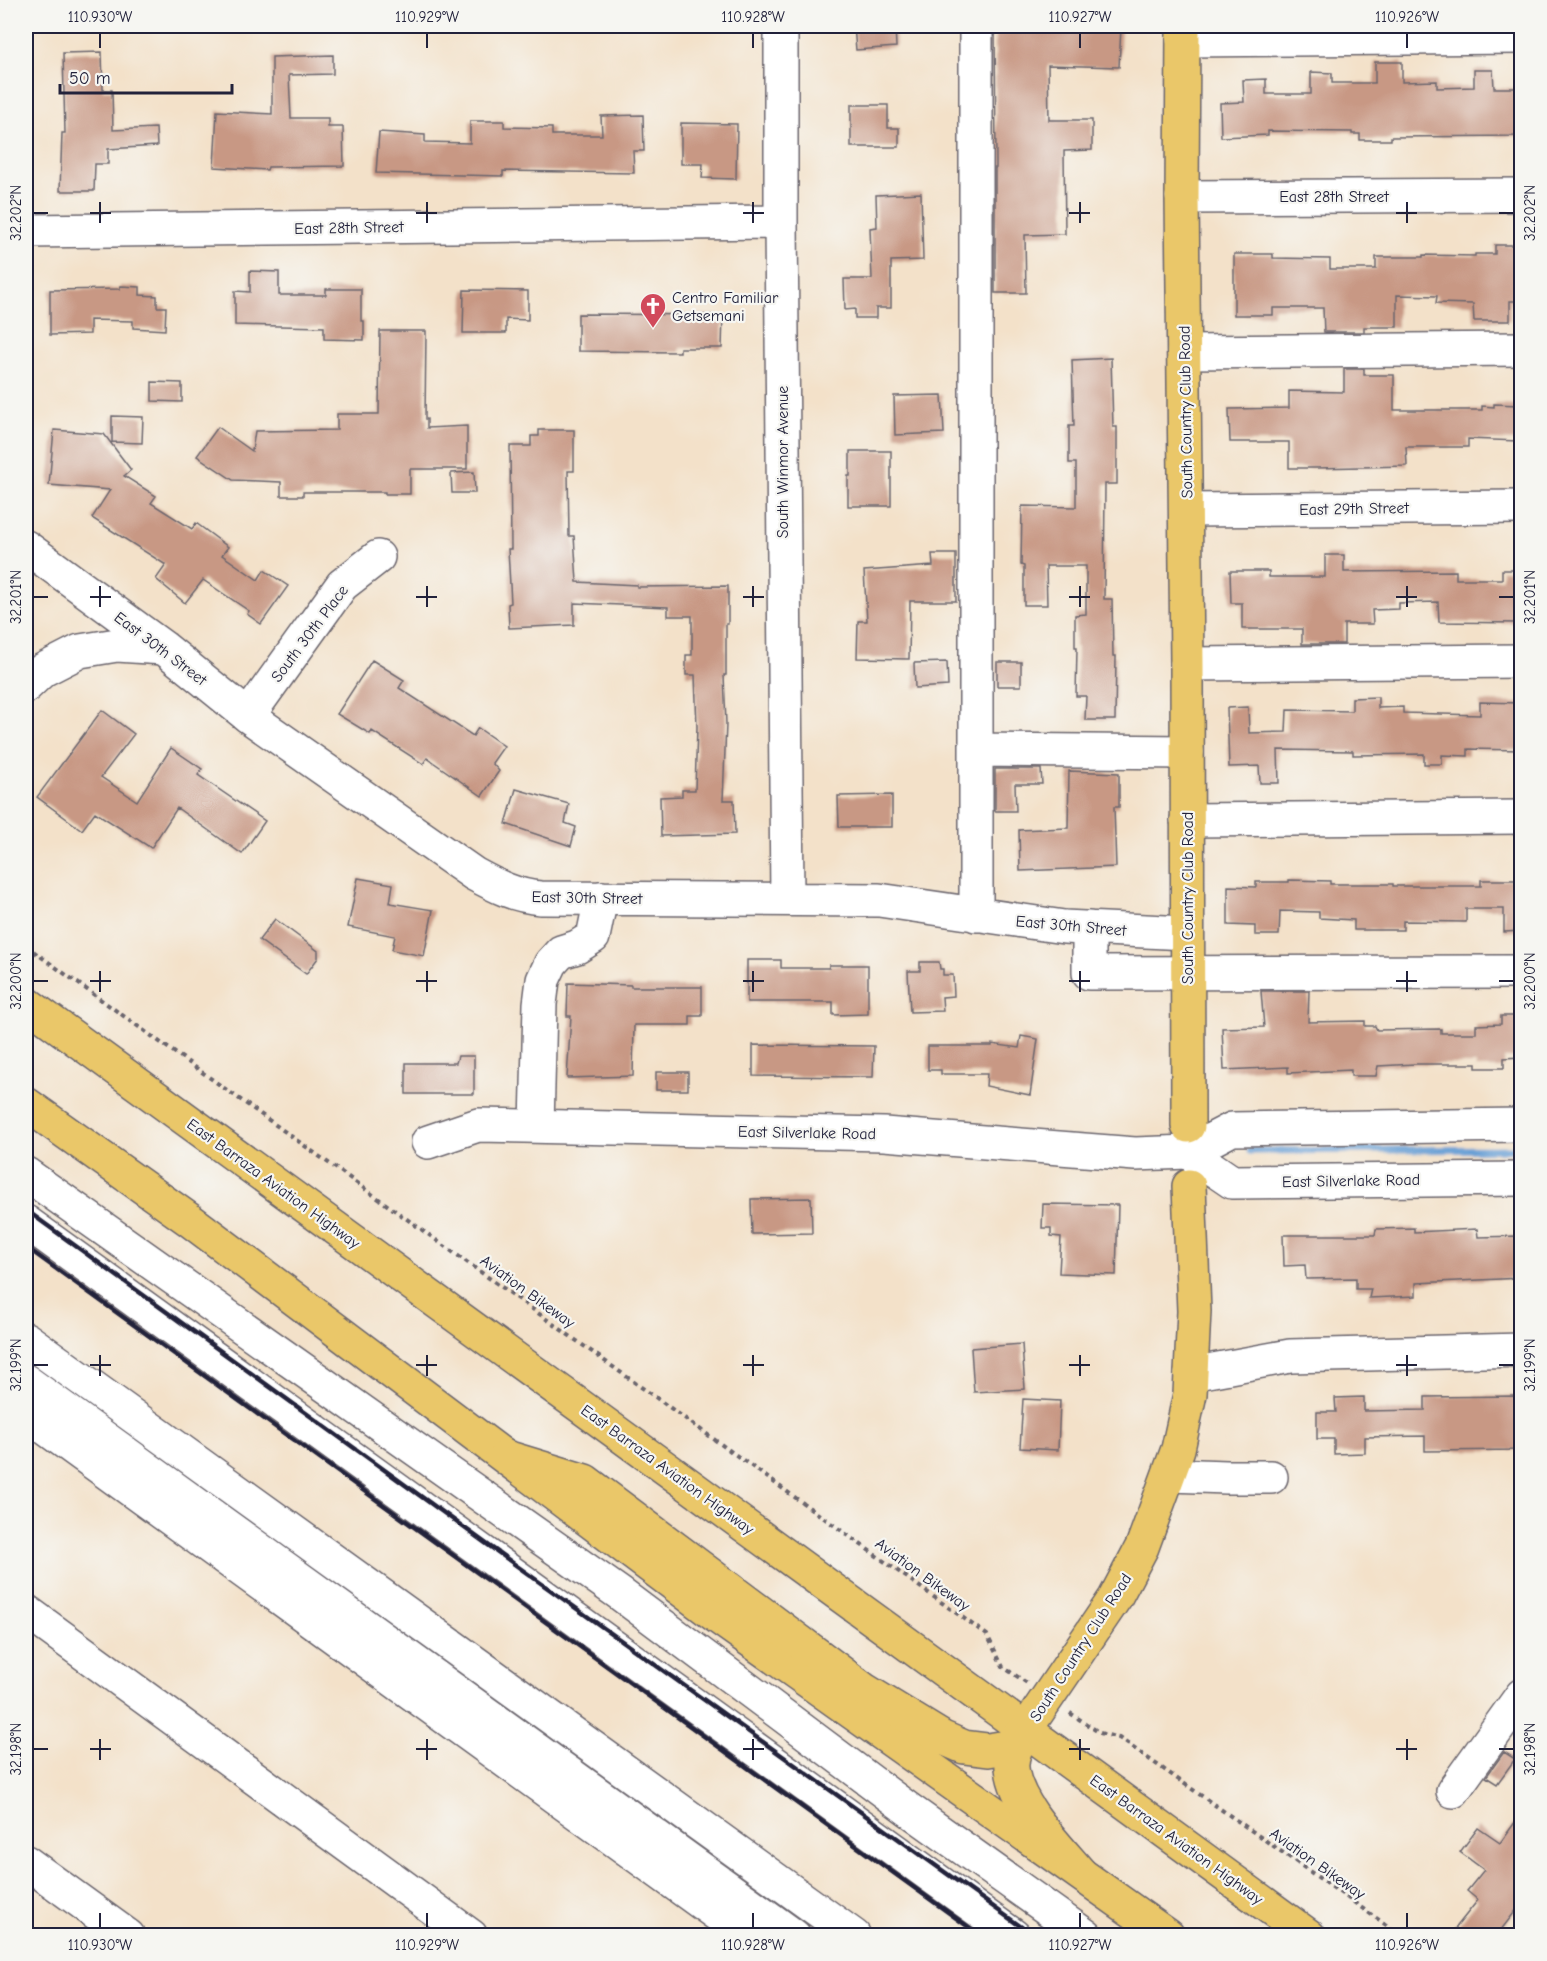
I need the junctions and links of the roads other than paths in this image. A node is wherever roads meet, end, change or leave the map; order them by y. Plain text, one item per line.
1 (782, 26) edge
2 (976, 26) edge
3 (1183, 33) edge
4 (1521, 37) edge
5 (1521, 195) edge
6 (1182, 197) junction
7 (781, 222) junction
8 (26, 231) edge
9 (1521, 349) edge
10 (1184, 352) junction
11 (1521, 507) edge
12 (1186, 510) junction
13 (26, 548) edge
14 (378, 557) dead end
15 (164, 648) junction
16 (1521, 661) edge
17 (1187, 664) junction
18 (26, 686) edge
19 (248, 716) junction
20 (977, 750) junction
21 (1187, 752) junction
22 (1521, 817) edge
23 (1187, 820) junction
24 (601, 898) junction
25 (787, 898) junction
26 (976, 915) junction
27 (1089, 928) junction
28 (1186, 933) junction
29 (1521, 972) edge
30 (1187, 974) junction
31 (26, 1003) edge
32 (26, 1104) edge
33 (1521, 1125) edge
34 (537, 1126) junction
35 (1188, 1139) junction
36 (428, 1142) dead end
37 (26, 1174) edge
38 (1521, 1179) edge
39 (1189, 1186) joint
40 (26, 1222) edge
41 (26, 1338) edge
42 (1521, 1350) edge
43 (1191, 1374) junction
44 (26, 1381) edge
45 (26, 1414) edge
46 (506, 1457) junction
47 (1169, 1475) junction
48 (1271, 1477) dead end
49 (26, 1611) edge
50 (1521, 1695) edge
51 (1026, 1729) junction
52 (1453, 1791) dead end
53 (26, 1862) edge
54 (1080, 1874) junction
55 (128, 1935) edge
56 (471, 1935) edge
57 (747, 1935) edge
58 (794, 1935) edge
59 (854, 1935) edge
60 (1014, 1935) edge
61 (1086, 1935) edge
62 (1168, 1935) edge
63 (1310, 1935) edge

1 - 7 street, South Winmor Avenue
2 - 20 street
3 - 4 street
3 - 6 main road, South Country Club Road
5 - 6 street, East 28th Street
6 - 10 main road, South Country Club Road
7 - 8 street, East 28th Street
7 - 25 street, South Winmor Avenue
9 - 10 street
10 - 12 main road, South Country Club Road
11 - 12 street, East 29th Street
12 - 17 main road, South Country Club Road
13 - 15 street, East 30th Street
14 - 19 street, South 30th Place
15 - 18 street
15 - 19 street, East 30th Street
16 - 17 street
17 - 21 main road, South Country Club Road
19 - 24 street, East 30th Street
20 - 21 street
20 - 26 street
21 - 23 main road, South Country Club Road
22 - 23 street
23 - 28 main road, South Country Club Road
24 - 25 street, East 30th Street
24 - 34 street
25 - 26 street, East 30th Street
26 - 27 street, East 30th Street
27 - 28 street, East 30th Street
27 - 30 street
28 - 30 main road, South Country Club Road
29 - 30 street
30 - 35 main road, South Country Club Road
31 - 51 main road, East Barraza Aviation Highway
32 - 46 main road
33 - 35 street, East Silverlake Road
34 - 35 street, East Silverlake Road
34 - 36 street, East Silverlake Road
35 - 38 street, East Silverlake Road
35 - 39 street, South Country Club Road
37 - 61 street
39 - 43 main road, South Country Club Road
40 - 60 street
41 - 59 street
42 - 43 street
43 - 47 main road, South Country Club Road
44 - 58 street
45 - 57 street
46 - 51 main road
46 - 54 main road
47 - 48 street
47 - 51 main road, South Country Club Road
49 - 56 street
50 - 52 street
51 - 54 main road
51 - 63 main road, East Barraza Aviation Highway
53 - 55 street
54 - 62 main road

